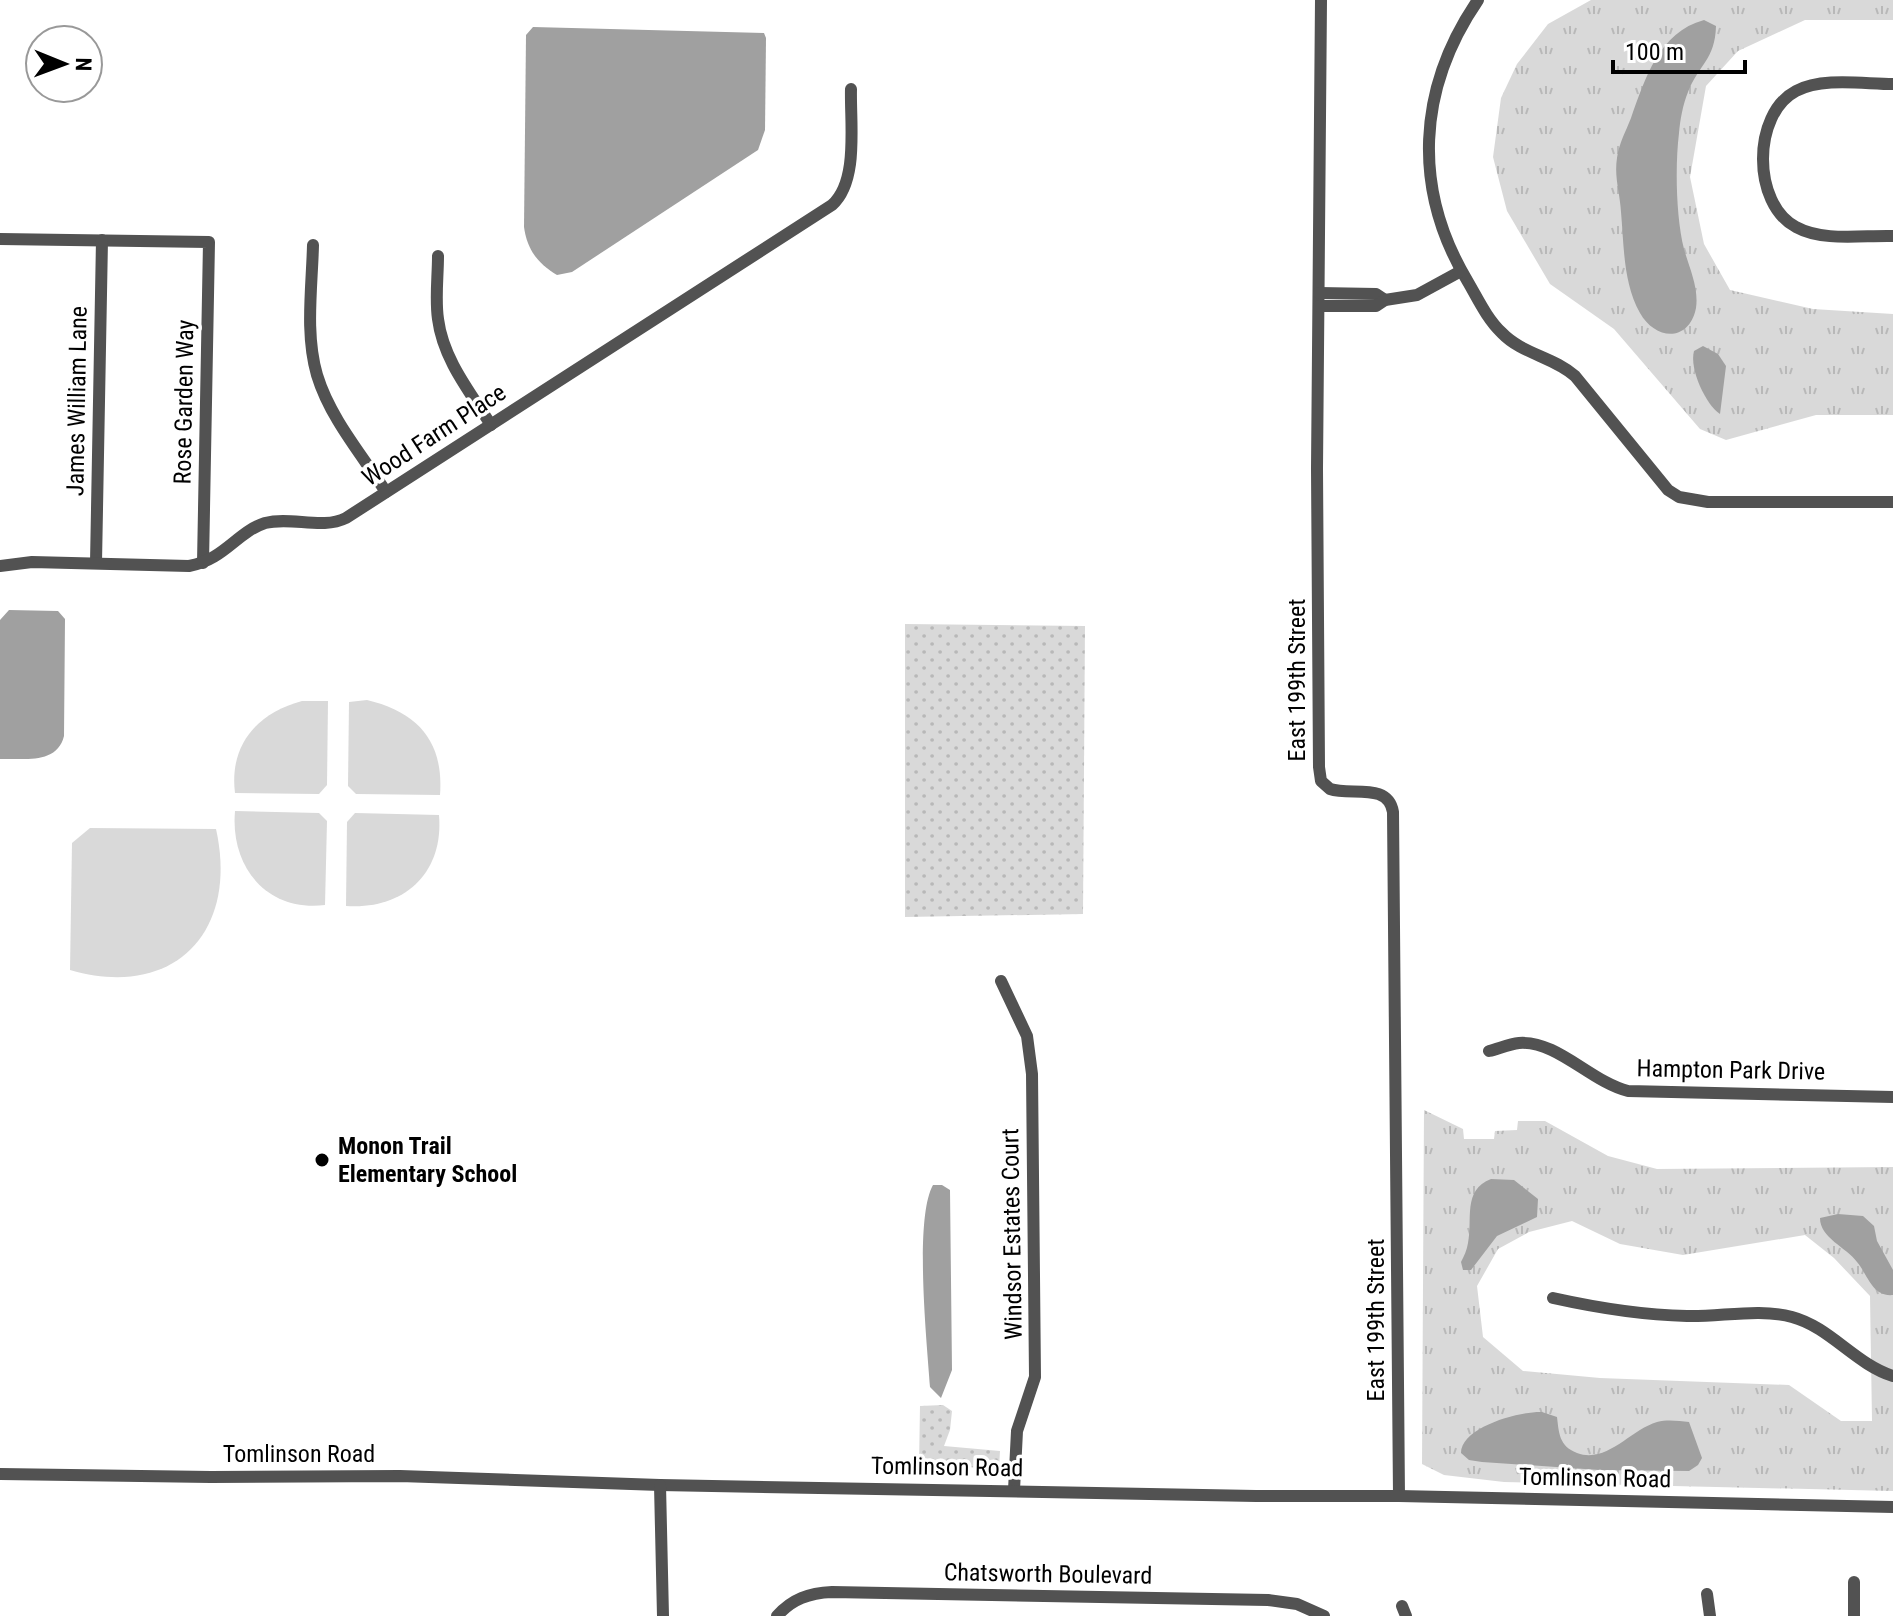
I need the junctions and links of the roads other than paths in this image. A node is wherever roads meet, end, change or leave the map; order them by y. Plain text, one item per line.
1 (1321, 0) edge
2 (1478, 0) edge
3 (1893, 84) edge
4 (851, 89) dead end
5 (1893, 236) edge
6 (0, 239) edge
7 (102, 240) junction
8 (313, 245) dead end
9 (438, 256) dead end
10 (1461, 271) junction
11 (1319, 300) junction
12 (491, 425) junction
13 (386, 492) junction
14 (1893, 502) edge
15 (96, 563) junction
16 (203, 563) junction
17 (0, 566) edge
18 (1001, 981) dead end
19 (1489, 1051) dead end
20 (1892, 1095) edge
21 (1553, 1298) dead end
22 (1893, 1376) edge
23 (0, 1474) edge
24 (660, 1485) junction
25 (1014, 1490) junction
26 (1399, 1496) junction
27 (1893, 1507) edge
28 (1854, 1582) dead end
29 (1707, 1594) dead end
30 (663, 1616) edge
31 (777, 1616) edge
32 (1324, 1616) edge
33 (1710, 1616) edge
34 (1854, 1616) edge

1 - 11 street, East 199th Street
2 - 10 street
3 - 5 street
4 - 12 street, Wood Farm Place
6 - 7 street
7 - 15 street, James William Lane
7 - 16 street, Rose Garden Way
8 - 13 street
9 - 12 street
10 - 11 street
10 - 14 street
11 - 26 street, East 199th Street
12 - 13 street, Wood Farm Place
13 - 16 street, Wood Farm Place
15 - 16 street, Wood Farm Place
15 - 17 street, Wood Farm Place
18 - 25 street, Windsor Estates Court
19 - 20 street, Hampton Park Drive
21 - 22 street
23 - 24 street, Tomlinson Road
24 - 25 street, Tomlinson Road
24 - 30 street
25 - 26 street, Tomlinson Road
26 - 27 street, Tomlinson Road
28 - 34 street
29 - 33 street
31 - 32 street, Chatsworth Boulevard

